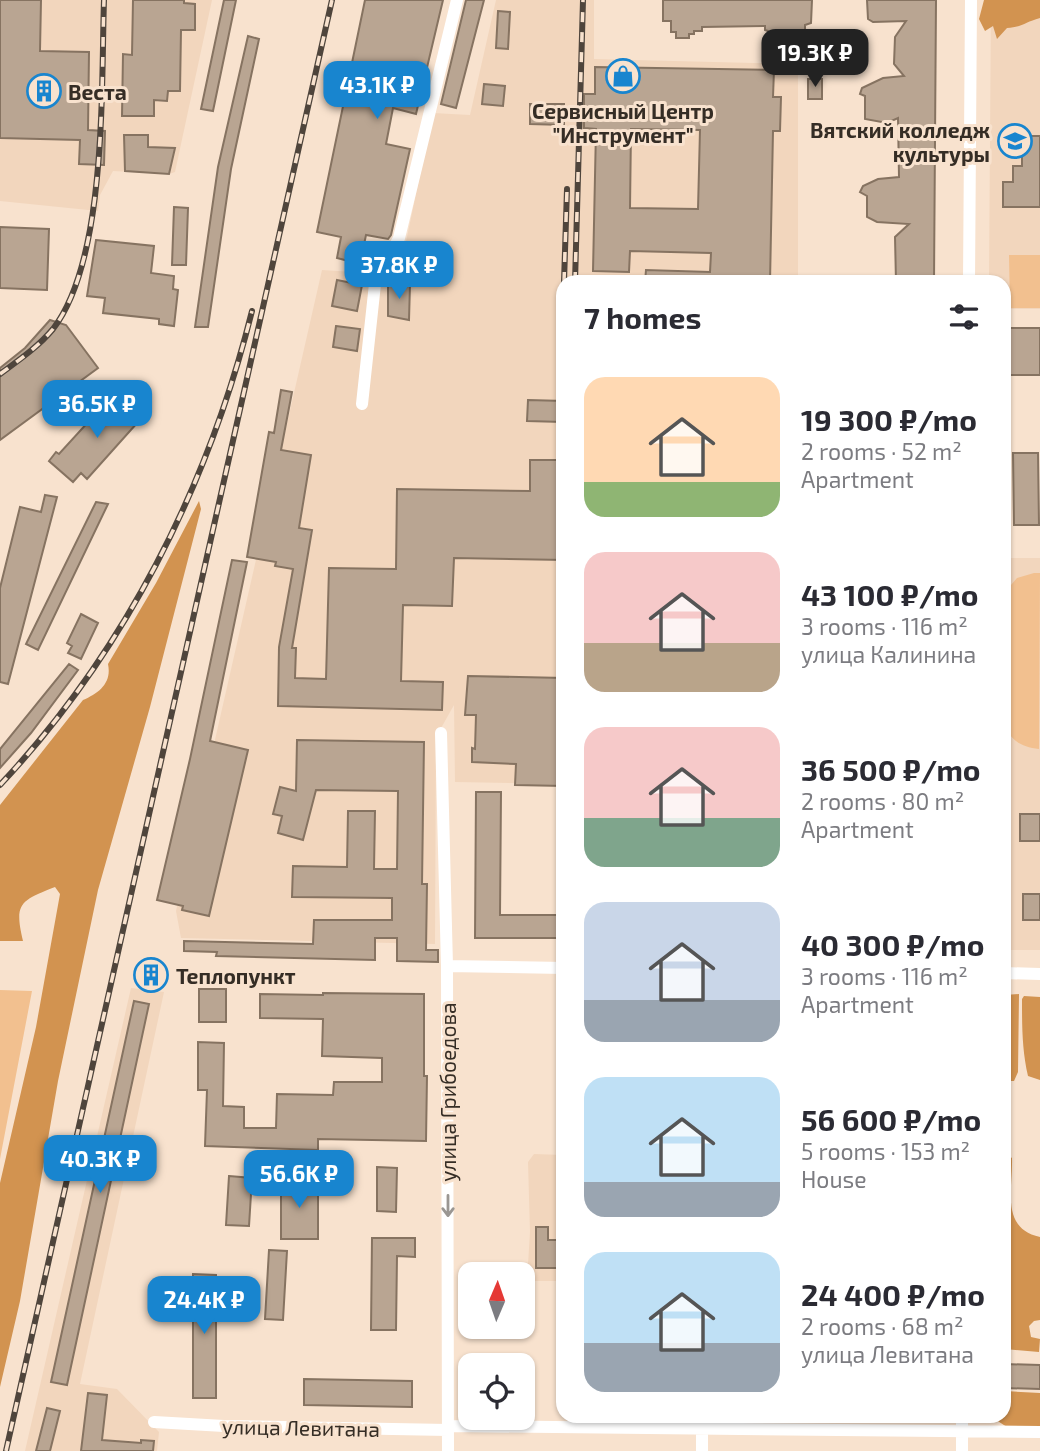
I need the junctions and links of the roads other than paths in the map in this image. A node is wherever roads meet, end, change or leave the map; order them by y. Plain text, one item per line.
1 (457, 0) edge
2 (971, 0) edge
3 (970, 275) edge
4 (362, 404) dead end
5 (441, 733) dead end
6 (447, 966) junction
7 (556, 968) edge
8 (1011, 973) edge
9 (1040, 974) edge
10 (154, 1422) dead end
11 (660, 1423) edge
12 (702, 1423) edge
13 (728, 1423) edge
14 (962, 1423) edge
15 (448, 1428) junction
16 (962, 1432) junction
17 (1040, 1432) edge
18 (448, 1451) edge
19 (702, 1451) edge
20 (962, 1451) edge

1 - 4 street
2 - 3 street
5 - 6 street, улица Грибоедова
6 - 7 street
6 -> 15 street, улица Грибоедова
8 - 9 street
10 - 15 street, улица Левитана
11 - 15 street, улица Левитана
12 - 19 street
13 - 16 street, улица Левитана
14 - 16 street
15 - 18 street, улица Грибоедова
16 - 17 street, улица Левитана
16 - 20 street

